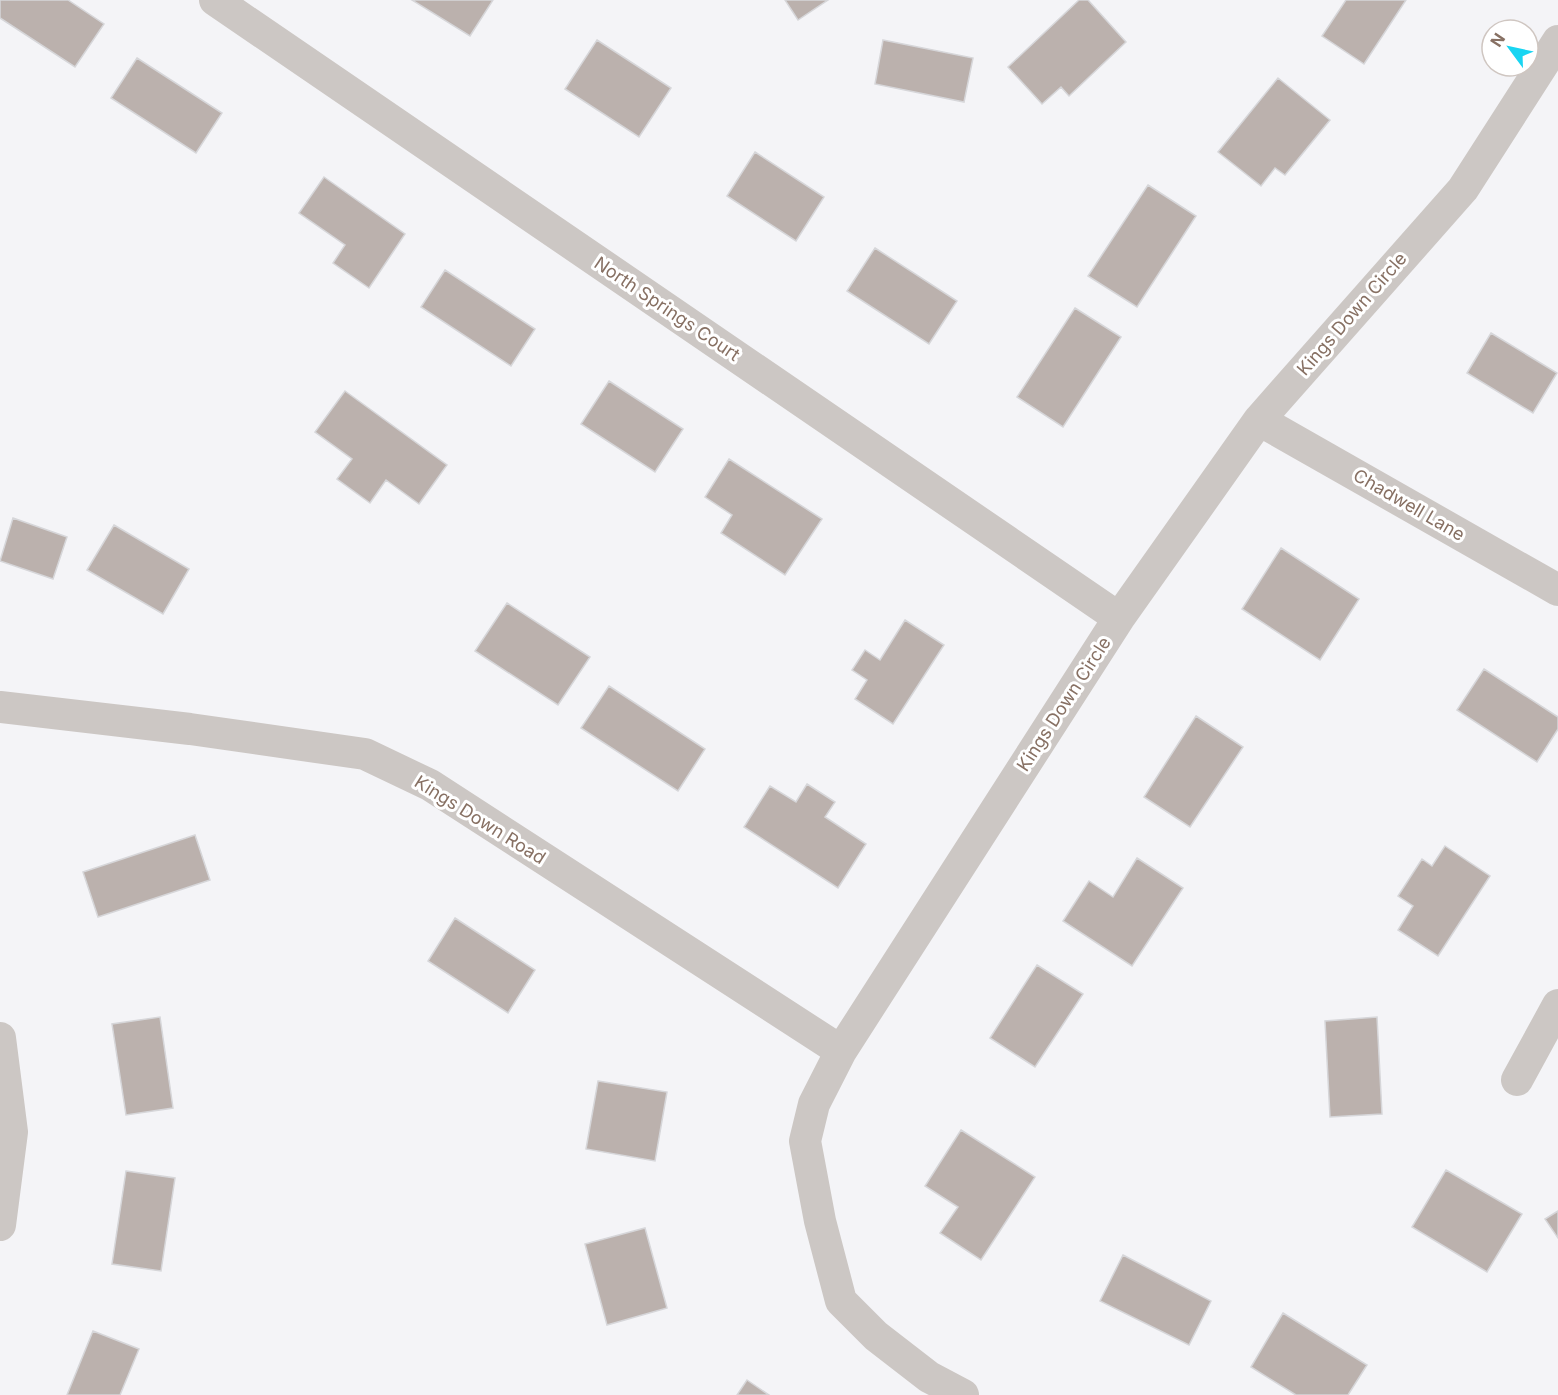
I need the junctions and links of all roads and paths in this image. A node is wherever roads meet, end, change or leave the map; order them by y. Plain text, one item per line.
1 (215, 0) edge
2 (1558, 41) edge
3 (1259, 420) junction
4 (1558, 590) edge
5 (1119, 618) junction
6 (0, 707) edge
7 (1558, 1005) edge
8 (0, 1038) edge
9 (841, 1051) junction
10 (1517, 1080) dead end
11 (0, 1225) edge
12 (963, 1395) edge

1 - 5 street, North Springs Court
2 - 3 street, Kings Down Circle
3 - 4 street, Chadwell Lane
3 - 5 street, Kings Down Circle
5 - 9 street, Kings Down Circle
6 - 9 street, Kings Down Road
7 - 10 street
8 - 11 street
9 - 12 street, Kings Down Circle

